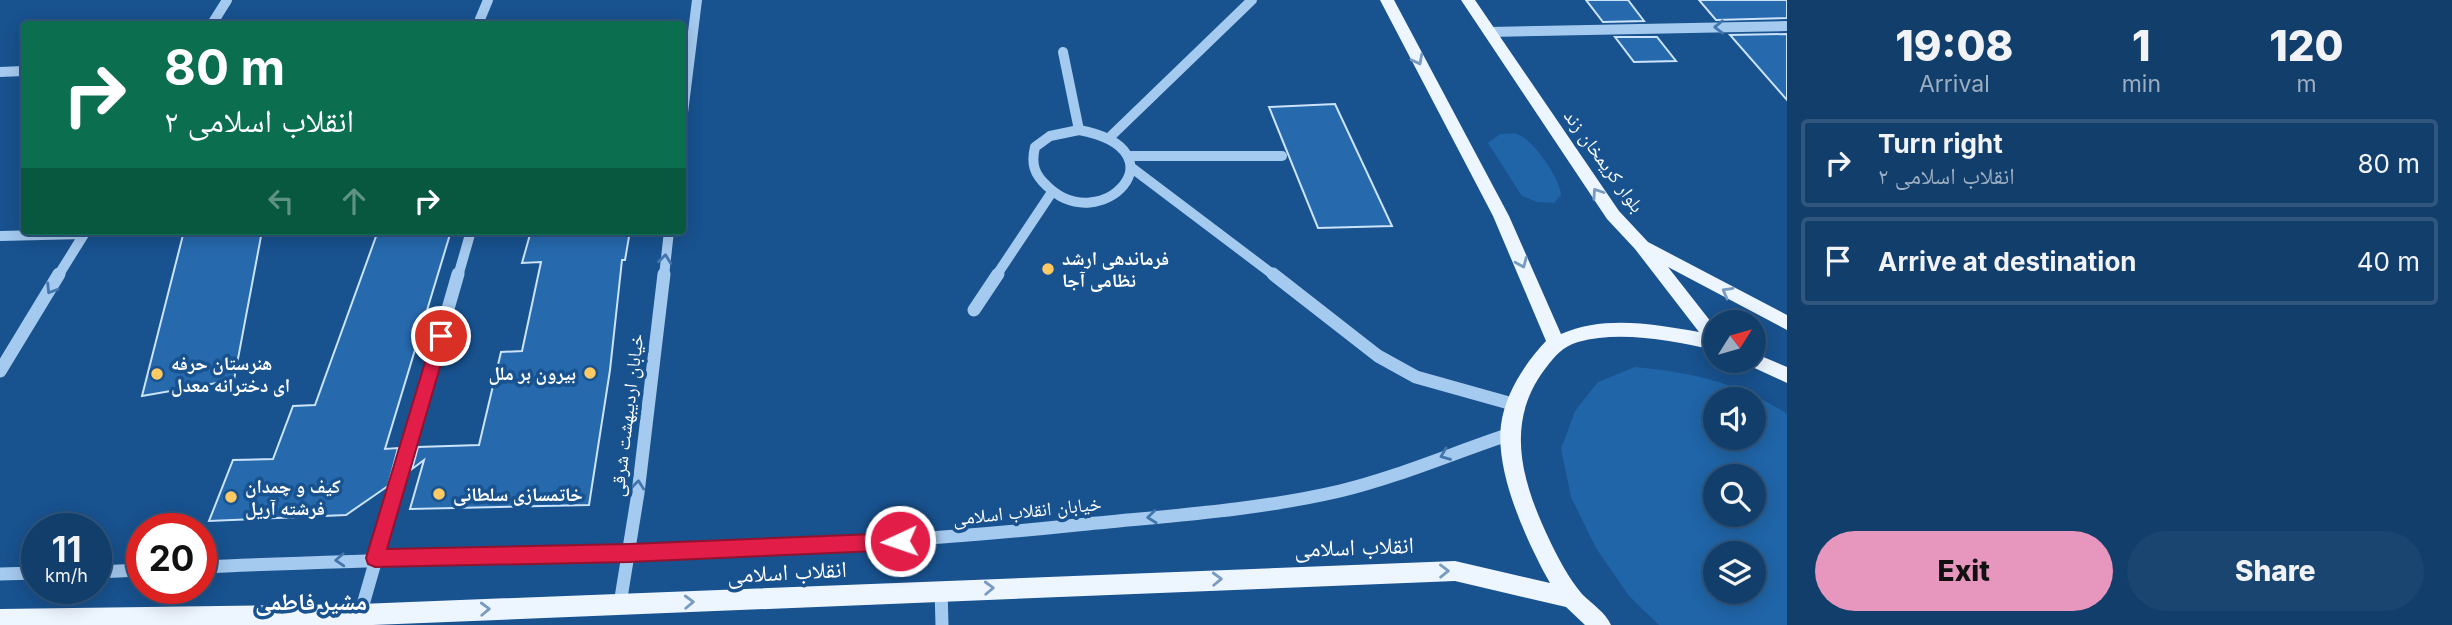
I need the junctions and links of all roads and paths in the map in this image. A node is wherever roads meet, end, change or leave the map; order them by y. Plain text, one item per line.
1 (227, 0) edge
2 (488, 0) edge
3 (697, 0) edge
4 (1252, 0) edge
5 (1387, 0) edge
6 (1468, 0) edge
7 (214, 21) edge
8 (479, 21) edge
9 (1787, 26) edge
10 (1489, 32) junction
11 (1063, 52) dead end
12 (21, 71) edge
13 (0, 72) edge
14 (686, 89) edge
15 (1079, 130) junction
16 (1109, 138) junction
17 (1282, 156) dead end
18 (1130, 162) junction
19 (1052, 192) junction
20 (28, 235) edge
21 (84, 235) edge
22 (470, 235) edge
23 (669, 235) edge
24 (0, 236) edge
25 (1641, 245) junction
26 (974, 310) dead end
27 (1787, 323) edge
28 (1703, 325) edge
29 (1703, 339) edge
30 (1556, 343) junction
31 (1766, 366) edge
32 (0, 371) edge
33 (1787, 376) edge
34 (1516, 405) junction
35 (1510, 434) junction
36 (629, 553) junction
37 (375, 558) junction
38 (217, 566) edge
39 (21, 573) edge
40 (0, 574) edge
41 (941, 589) junction
42 (1573, 598) junction
43 (621, 604) junction
44 (360, 615) junction
45 (454, 618) edge
46 (0, 620) edge
47 (942, 625) edge
48 (1600, 625) edge

1 - 7 street
2 - 8 street
3 - 14 street
4 - 16 street
5 -> 30 main road
6 - 10 main road, بلوار کریمخان زند
9 -> 10 street
25 -> 10 main road, بلوار کریمخان زند
11 - 15 street
12 - 13 street
15 - 16 street
15 - 19 street
16 - 18 street
17 - 18 street
18 - 19 street
18 - 34 street
19 - 26 street
20 - 24 street
21 -> 32 street
22 - 37 street
36 -> 23 street, خیابان اردیبهشت شرقی
27 -> 25 main road
25 - 28 main road, بلوار کریمخان زند
29 - 30 main road
30 - 34 main road
31 - 33 main road
34 - 35 main road
35 -> 36 street, خیابان انقلاب اسلامی
35 - 42 main road
36 - 37 street, خیابان انقلاب اسلامی
36 - 43 street, خیابان اردیبهشت شرقی
37 -> 38 street, خیابان انقلاب اسلامی
37 - 44 street
39 - 40 street
41 -> 42 main road, انقلاب اسلامی
43 -> 41 main road, انقلاب اسلامی
41 - 47 street
42 - 48 main road
45 -> 43 main road, انقلاب اسلامی
44 - 45 main road, انقلاب اسلامی
44 - 46 main road, انقلاب اسلامی

